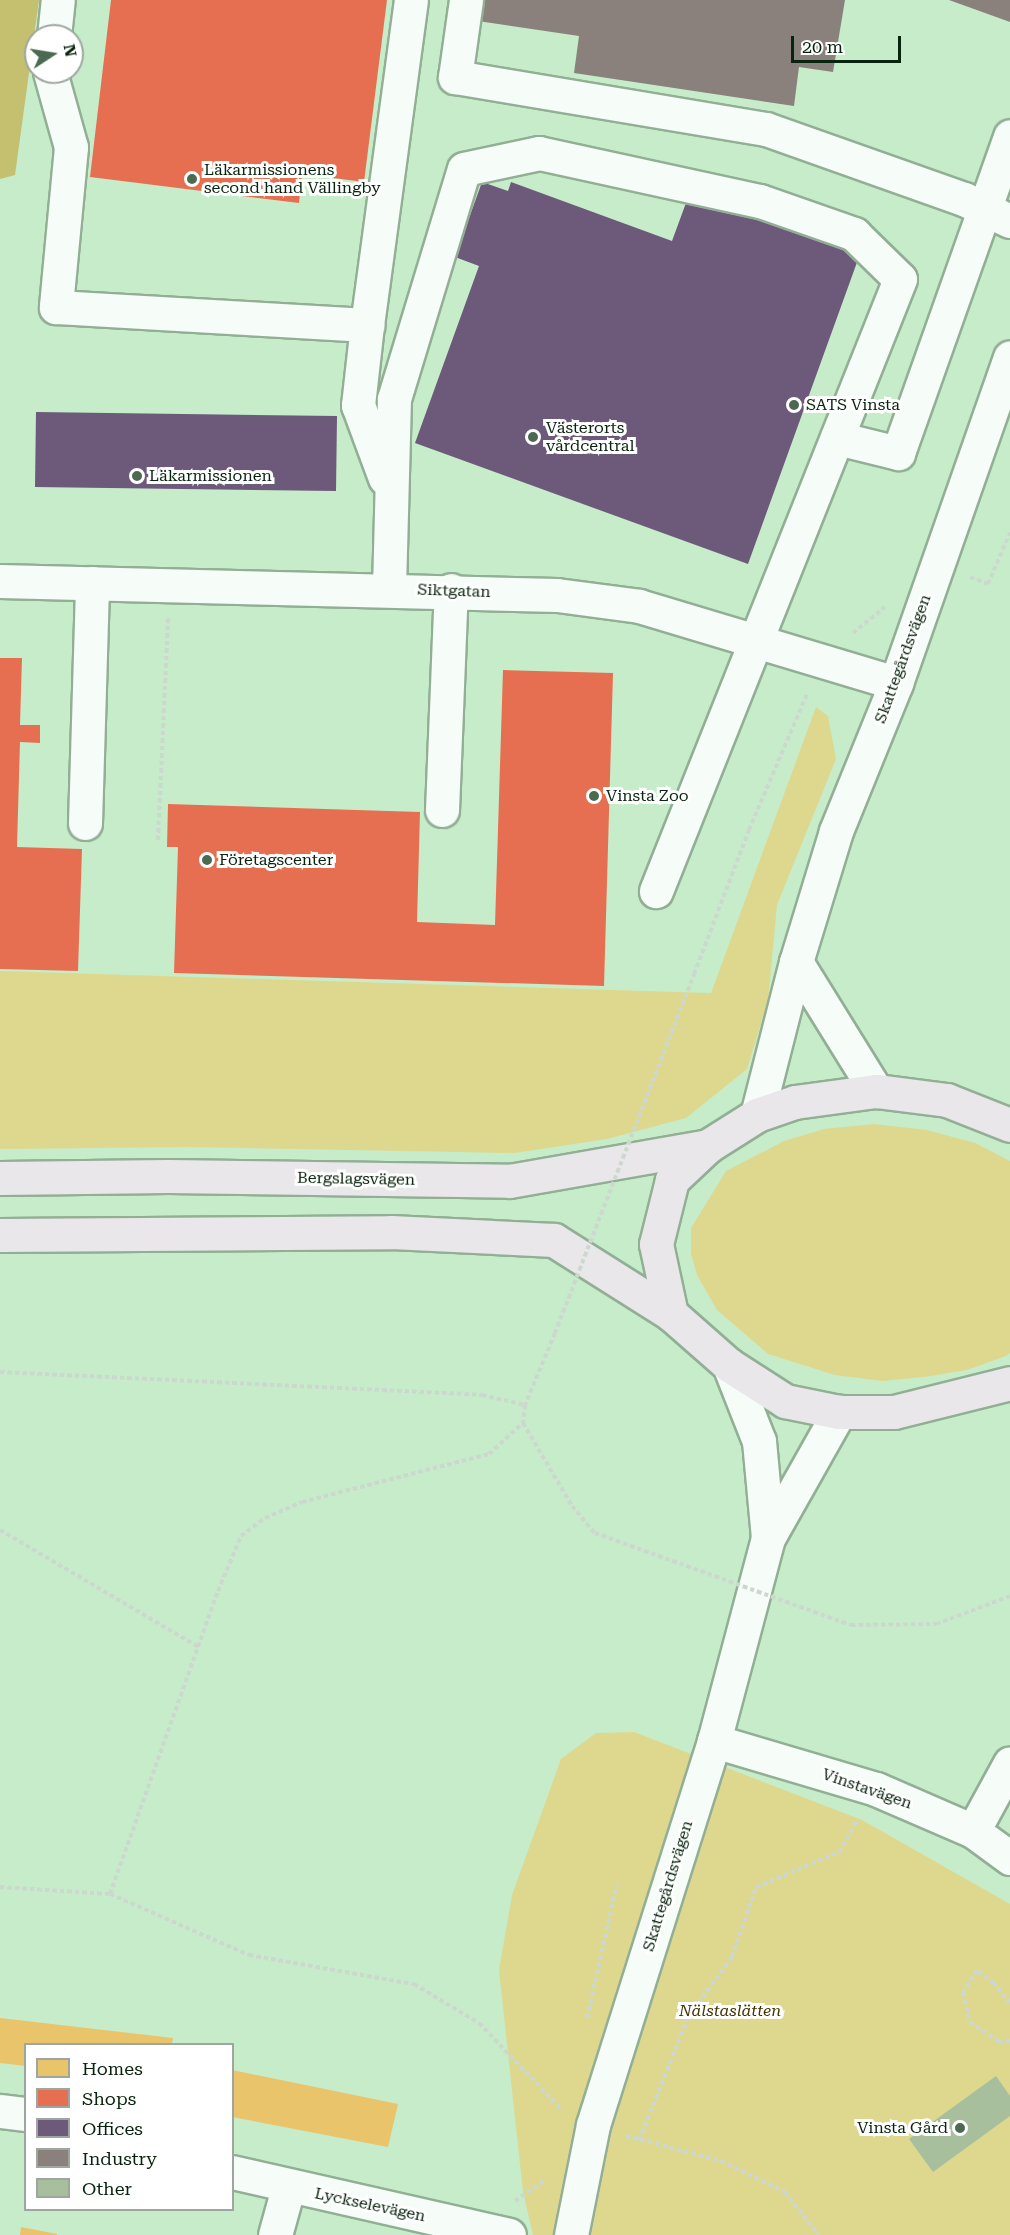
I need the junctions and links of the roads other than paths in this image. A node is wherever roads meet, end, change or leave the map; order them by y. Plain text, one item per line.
1 (58, 0) edge
2 (411, 0) edge
3 (466, 0) edge
4 (55, 24) edge
5 (53, 84) edge
6 (1010, 136) edge
7 (998, 216) edge
8 (367, 325) junction
9 (1010, 357) edge
10 (837, 438) junction
11 (391, 497) junction
12 (0, 581) edge
13 (92, 583) junction
14 (389, 589) junction
15 (451, 590) junction
16 (758, 638) junction
17 (896, 683) junction
18 (442, 810) dead end
19 (85, 823) dead end
20 (656, 891) dead end
21 (795, 962) junction
22 (876, 1091) junction
23 (757, 1115) junction
24 (1010, 1125) edge
25 (708, 1146) junction
26 (0, 1178) edge
27 (0, 1235) edge
28 (670, 1314) junction
29 (729, 1365) junction
30 (1010, 1383) edge
31 (839, 1413) junction
32 (768, 1538) junction
33 (714, 1741) junction
34 (1010, 1763) edge
35 (973, 1831) junction
36 (1010, 1858) edge
37 (0, 2111) edge
38 (24, 2114) edge
39 (234, 2173) edge
40 (288, 2188) junction
41 (507, 2234) edge
42 (275, 2235) edge
43 (571, 2235) edge

1 - 4 street
2 - 8 street
3 - 7 street
5 - 8 street
6 - 7 street
7 - 10 street
8 - 11 street
9 - 17 street, Skattegårdsvägen
10 - 11 street
10 - 16 street
11 - 14 street
12 - 13 street, Siktgatan
13 - 14 street, Siktgatan
13 - 19 street
14 - 15 street, Siktgatan
15 - 16 street, Siktgatan
15 - 18 street
16 - 17 street, Siktgatan
16 - 20 street
17 - 21 street, Skattegårdsvägen
21 - 22 street
21 - 23 street, Skattegårdsvägen
22 - 23 main road, Bergslagsvägen
22 - 24 main road, Bergslagsvägen
23 - 25 main road, Bergslagsvägen
25 - 26 main road, Bergslagsvägen
25 - 28 main road, Bergslagsvägen
27 - 28 main road
28 - 29 main road
29 - 31 main road
29 - 32 street, Skattegårdsvägen
30 - 31 main road
31 - 32 street, Skattegårdsvägen
32 - 33 street, Skattegårdsvägen
33 - 35 street, Vinstavägen
33 - 43 street, Skattegårdsvägen
34 - 35 street
35 - 36 street, Vinstavägen
37 - 38 street
39 - 40 street, Lyckselevägen
40 - 41 street, Lyckselevägen
40 - 42 street

